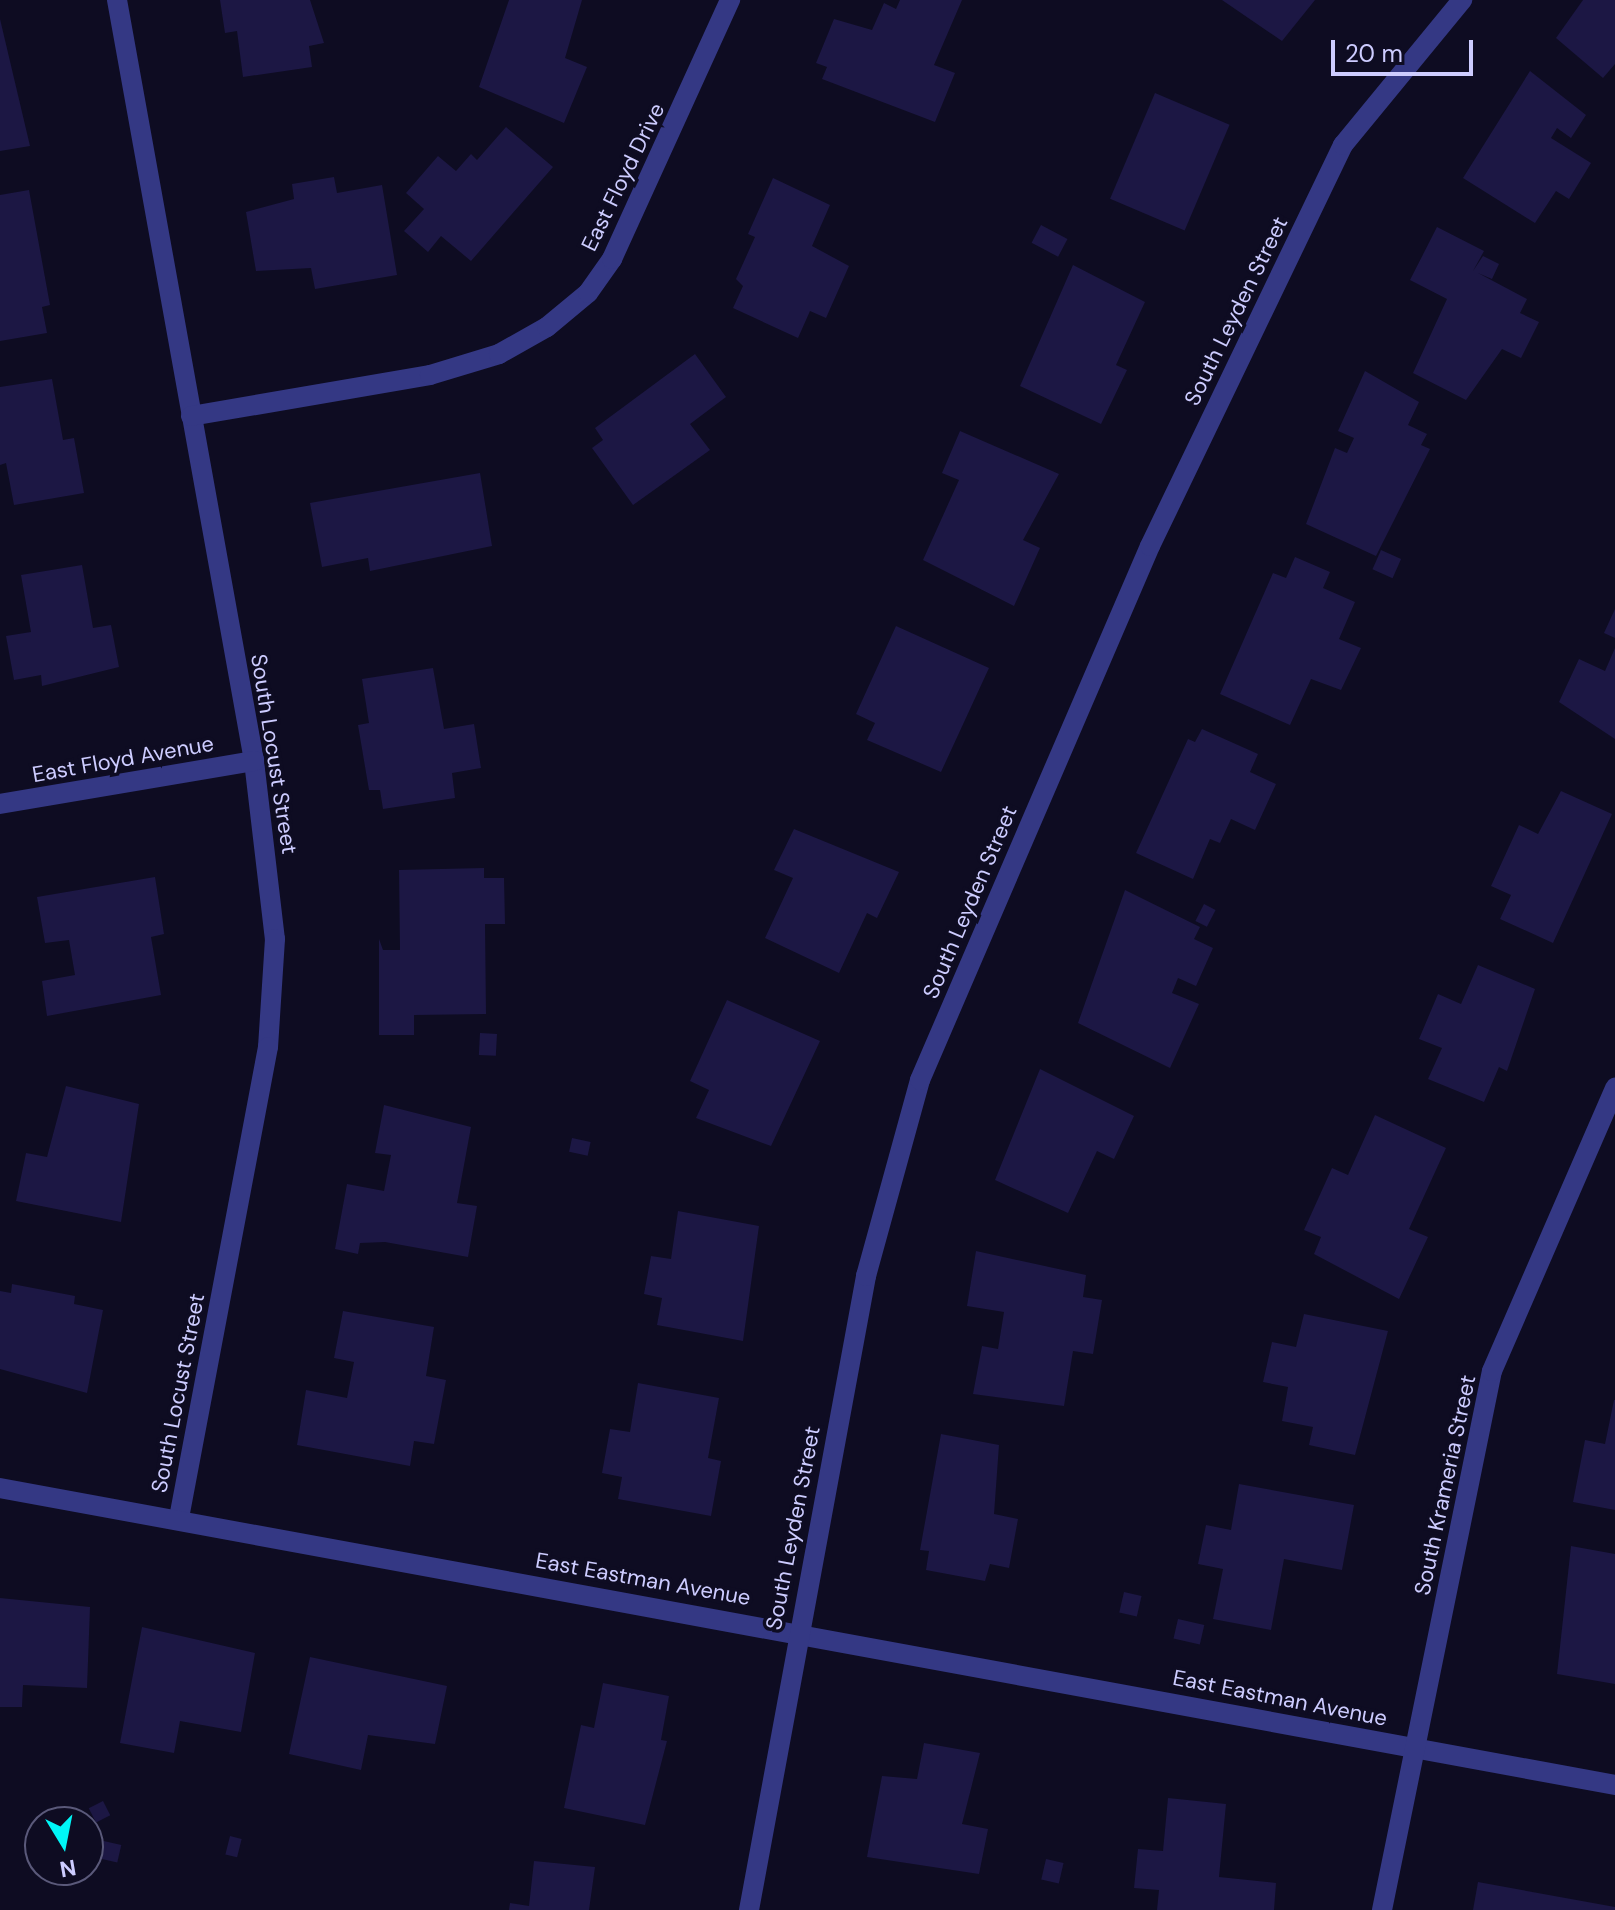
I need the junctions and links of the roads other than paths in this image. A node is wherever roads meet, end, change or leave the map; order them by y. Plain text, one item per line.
1 (117, 0) edge
2 (730, 0) edge
3 (1462, 0) edge
4 (191, 416) junction
5 (254, 761) junction
6 (0, 804) edge
7 (1615, 1088) edge
8 (0, 1488) edge
9 (179, 1518) junction
10 (797, 1632) junction
11 (1419, 1748) junction
12 (1615, 1785) edge
13 (749, 1910) edge
14 (1382, 1910) edge

1 - 4 street, South Locust Street
2 - 4 street, East Floyd Drive
3 - 10 street, South Leyden Street
4 - 5 street, South Locust Street
5 - 6 street, East Floyd Avenue
5 - 9 street, South Locust Street
7 - 11 street, South Krameria Street
8 - 9 street, East Eastman Avenue
9 - 10 street, East Eastman Avenue
10 - 11 street, East Eastman Avenue
10 - 13 street, South Leyden Street
11 - 12 street, East Eastman Avenue
11 - 14 street, South Krameria Street

